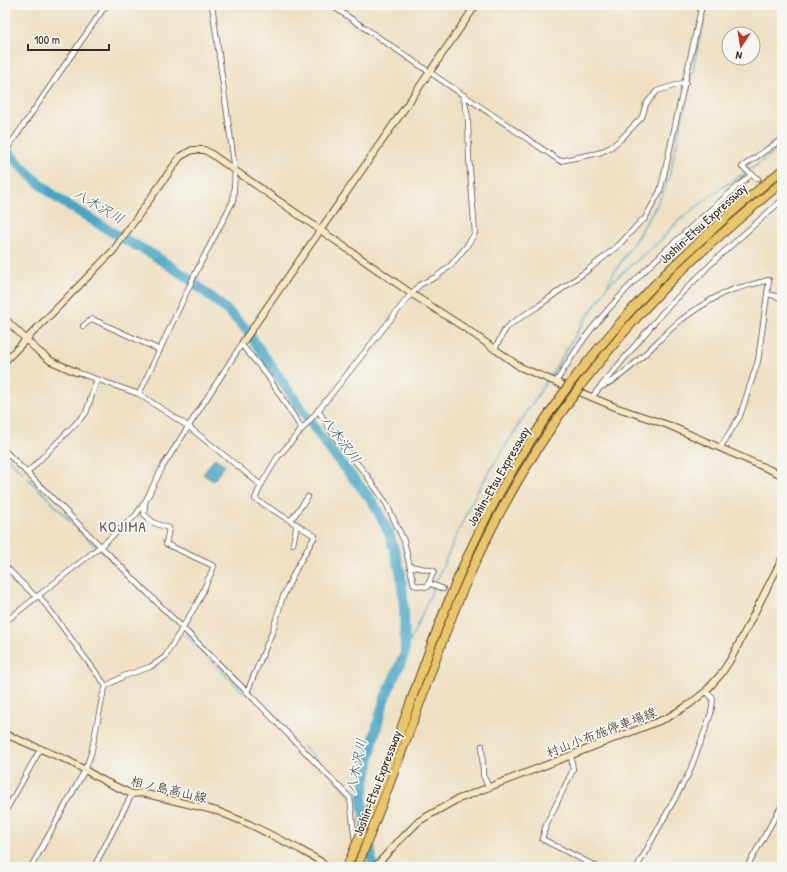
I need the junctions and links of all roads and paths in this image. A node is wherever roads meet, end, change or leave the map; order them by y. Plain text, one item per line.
1 (106, 5) edge
2 (212, 5) edge
3 (331, 5) edge
4 (476, 5) edge
5 (702, 5) edge
6 (430, 72) junction
7 (686, 82) junction
8 (463, 95) junction
9 (782, 139) edge
10 (5, 152) edge
11 (235, 170) junction
12 (782, 170) edge
13 (752, 174) junction
14 (758, 179) tunnel mouth
15 (782, 182) edge
16 (782, 200) edge
17 (320, 230) junction
18 (411, 294) junction
19 (768, 294) junction
20 (782, 298) edge
21 (5, 319) edge
22 (83, 326) dead end
23 (26, 339) junction
24 (242, 343) junction
25 (160, 350) junction
26 (494, 350) junction
27 (5, 361) edge
28 (76, 372) joint
29 (97, 379) junction
30 (555, 382) junction
31 (599, 388) junction
32 (139, 394) junction
33 (592, 398) junction
34 (318, 411) junction
35 (189, 427) junction
36 (302, 429) junction
37 (720, 448) junction
38 (5, 451) edge
39 (27, 473) junction
40 (782, 476) edge
41 (261, 486) junction
42 (308, 497) dead end
43 (145, 502) junction
44 (292, 520) junction
45 (298, 524) junction
46 (293, 544) dead end
47 (100, 546) junction
48 (782, 559) edge
49 (5, 566) edge
50 (410, 566) junction
51 (429, 583) junction
52 (444, 589) dead end
53 (35, 596) junction
54 (5, 622) edge
55 (183, 628) junction
56 (106, 686) junction
57 (706, 691) junction
58 (247, 692) junction
59 (5, 734) edge
60 (482, 746) dead end
61 (41, 748) junction
62 (571, 755) junction
63 (85, 770) junction
64 (489, 788) junction
65 (132, 794) junction
66 (782, 805) edge
67 (5, 812) edge
68 (376, 865) edge
69 (31, 867) edge
70 (94, 867) edge
71 (326, 867) edge
72 (347, 867) edge
73 (357, 867) edge
74 (597, 867) edge
75 (637, 867) edge
76 (747, 867) edge

1 - 10 street
2 - 11 street
3 - 6 street
4 - 6 street
5 - 7 street
6 - 8 street
6 - 17 street
7 - 8 street
7 - 26 street
8 - 18 street
9 - 13 street
11 - 17 street
11 - 23 street
11 - 25 street
12 - 72 highway, Joshin-Etsu Expressway, bridge
13 - 14 street
13 - 30 street
15 - 73 highway, Joshin-Etsu Expressway, bridge
16 - 31 street
17 - 18 street
17 - 24 street
18 - 26 street
18 - 34 street
19 - 20 street
19 - 31 street
19 - 37 street
21 - 23 street
22 - 25 street
23 - 27 street
23 - 28 street
24 - 35 street
24 - 36 street
25 - 32 street
26 - 30 street
28 - 29 street
29 - 32 street
29 - 39 street
30 - 33 street
31 - 33 street
32 - 35 street
33 - 37 street
34 - 36 street
34 - 50 street
35 - 41 street
35 - 43 street
36 - 41 street
37 - 40 street
38 - 39 street
39 - 47 street
41 - 44 street
42 - 44 street
43 - 47 street
43 - 55 street
44 - 45 street
45 - 46 street
45 - 58 street
47 - 53 street
47 - 55 street
48 - 57 street, 村山小布施停車場線
49 - 53 street
50 - 51 street
50 - 51 street
51 - 52 street
53 - 54 street
53 - 56 street
55 - 56 street
55 - 58 street
56 - 63 street
57 - 62 street, 村山小布施停車場線
57 - 75 street
58 - 73 street
59 - 61 street, 相ノ島高山線
60 - 64 street
61 - 63 street, 相ノ島高山線
61 - 67 street
62 - 64 street, 村山小布施停車場線
62 - 74 street
63 - 65 street, 相ノ島高山線
63 - 69 street
64 - 68 street, 村山小布施停車場線
65 - 70 street
65 - 71 street, 相ノ島高山線
66 - 76 street

